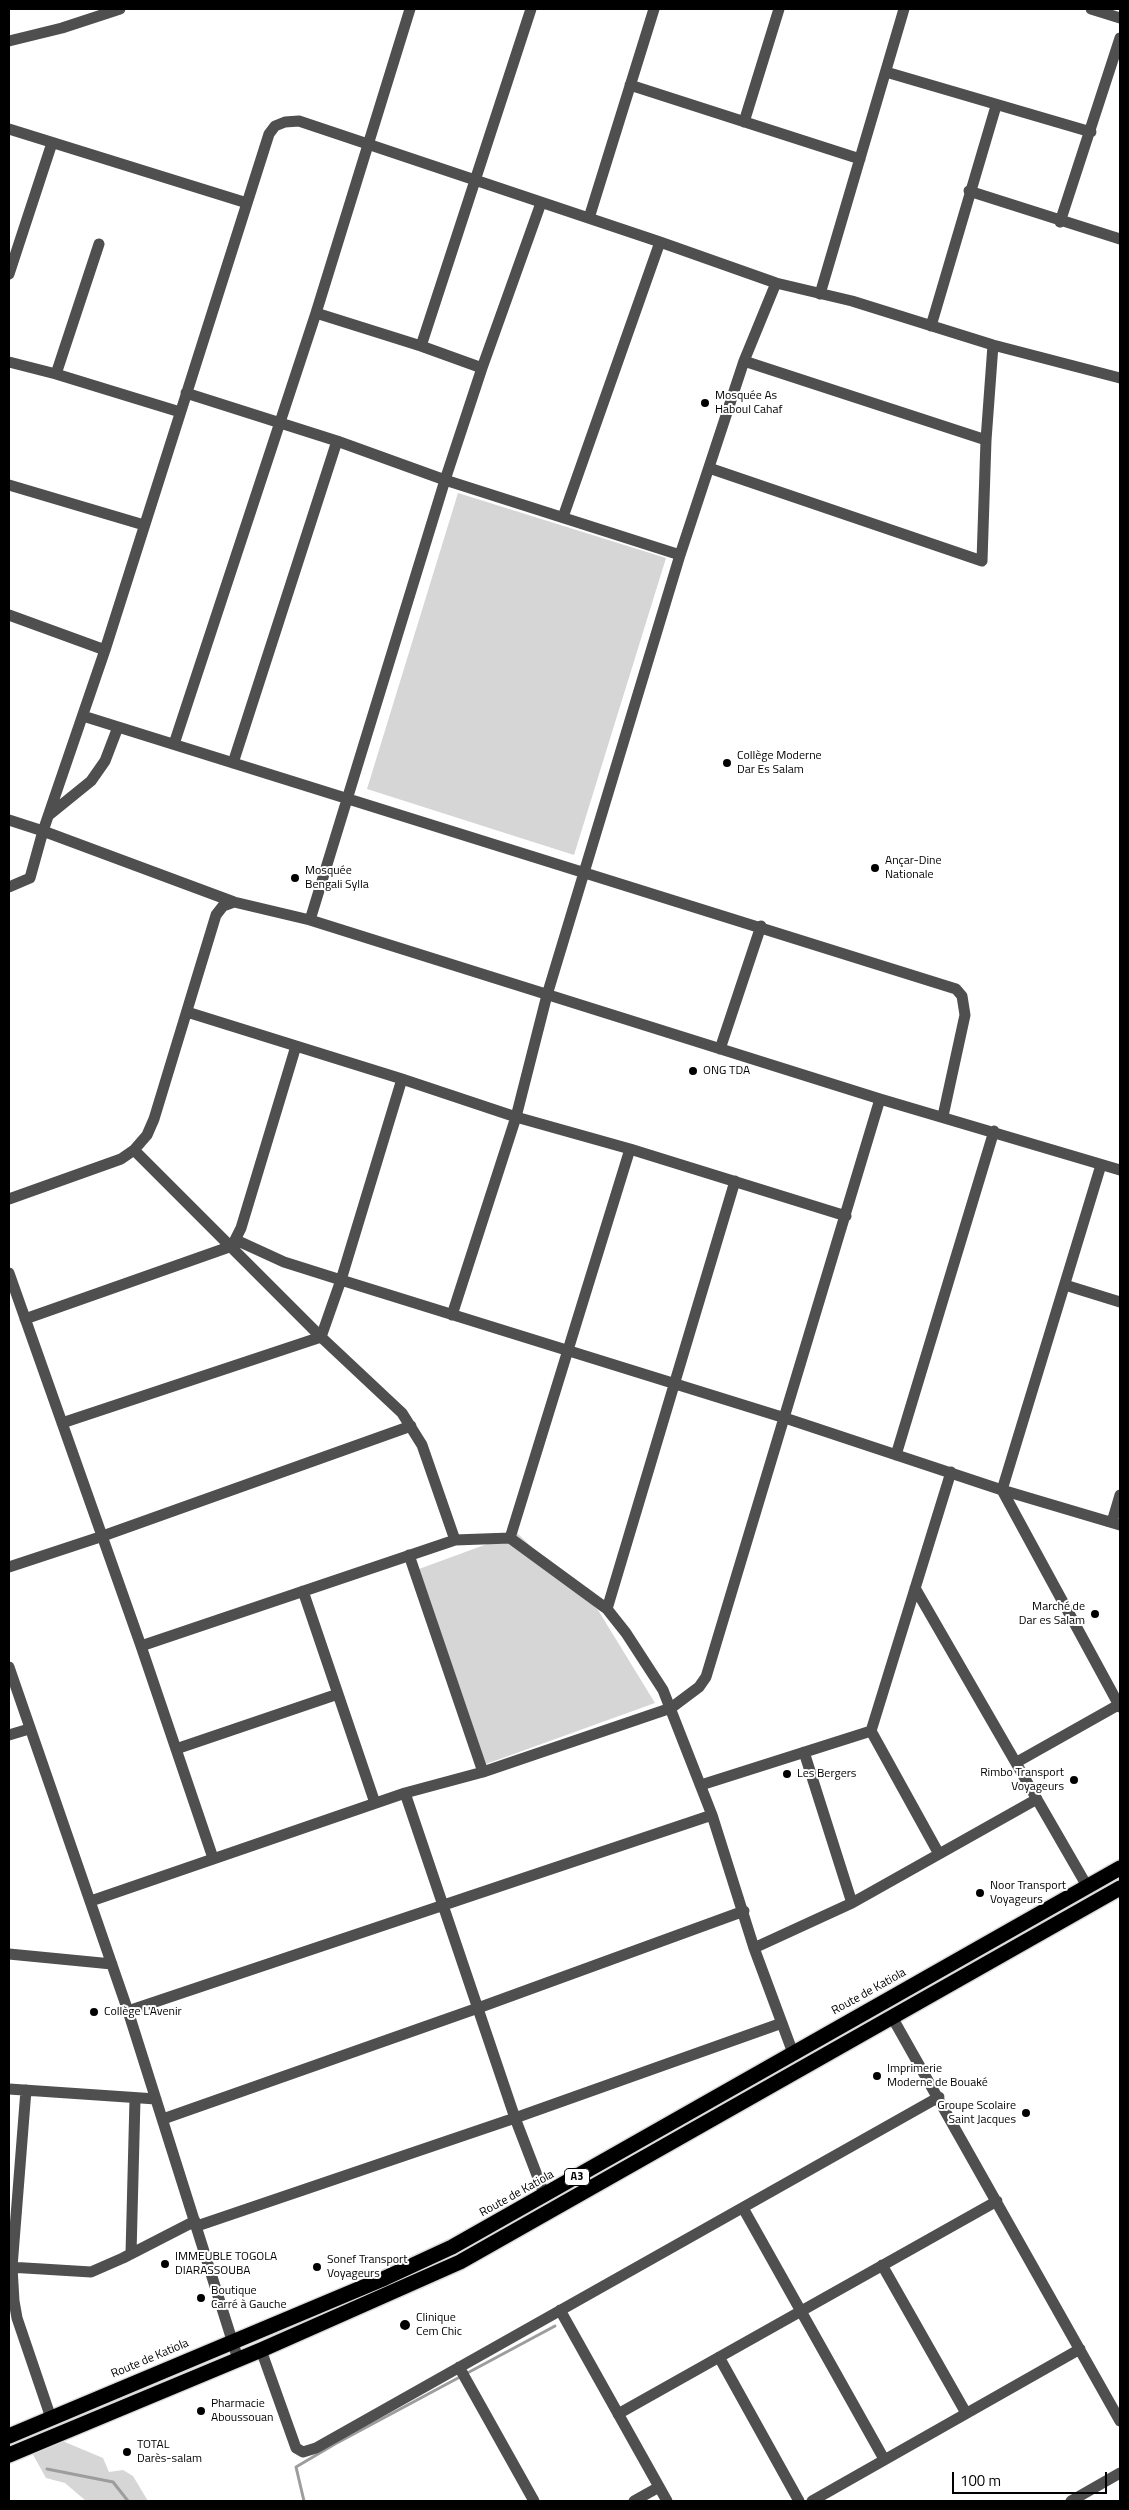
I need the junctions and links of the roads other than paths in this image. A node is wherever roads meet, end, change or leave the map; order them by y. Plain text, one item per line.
1 (120, 9) edge
2 (410, 9) edge
3 (531, 9) edge
4 (654, 9) edge
5 (779, 9) edge
6 (904, 9) edge
7 (1091, 9) edge
8 (1120, 18) edge
9 (1120, 38) edge
10 (9, 41) edge
11 (886, 72) junction
12 (630, 85) junction
13 (996, 106) junction
14 (744, 122) junction
15 (9, 129) edge
16 (1091, 132) junction
17 (52, 142) junction
18 (370, 144) junction
19 (860, 159) junction
20 (474, 181) junction
21 (969, 191) junction
22 (247, 203) junction
23 (541, 203) junction
24 (589, 218) junction
25 (1060, 222) junction
26 (1120, 239) edge
27 (660, 242) junction
28 (99, 244) dead end
29 (9, 274) edge
30 (776, 283) junction
31 (820, 294) junction
32 (316, 314) junction
33 (931, 326) junction
34 (993, 345) junction
35 (421, 346) junction
36 (744, 361) junction
37 (9, 362) edge
38 (482, 368) junction
39 (56, 374) junction
40 (1120, 378) edge
41 (186, 393) junction
42 (180, 412) junction
43 (279, 423) junction
44 (986, 440) junction
45 (337, 441) junction
46 (709, 468) junction
47 (446, 480) junction
48 (9, 485) edge
49 (563, 517) junction
50 (144, 525) junction
51 (680, 554) junction
52 (9, 615) edge
53 (105, 650) junction
54 (83, 716) junction
55 (118, 727) junction
56 (174, 744) junction
57 (232, 763) junction
58 (346, 798) junction
59 (48, 816) junction
60 (9, 820) edge
61 (43, 831) junction
62 (583, 872) junction
63 (9, 887) edge
64 (234, 902) junction
65 (310, 920) junction
66 (761, 926) junction
67 (546, 994) junction
68 (187, 1012) junction
69 (296, 1046) junction
70 (720, 1049) junction
71 (402, 1079) junction
72 (880, 1099) junction
73 (943, 1116) junction
74 (516, 1117) junction
75 (994, 1131) junction
76 (630, 1149) junction
77 (134, 1150) junction
78 (1102, 1165) junction
79 (1120, 1170) edge
80 (735, 1181) junction
81 (9, 1199) edge
82 (846, 1216) junction
83 (234, 1243) junction
84 (9, 1273) edge
85 (341, 1280) junction
86 (1065, 1285) junction
87 (1120, 1302) edge
88 (452, 1315) junction
89 (25, 1319) junction
90 (321, 1337) junction
91 (570, 1351) junction
92 (674, 1383) junction
93 (785, 1418) junction
94 (62, 1423) junction
95 (411, 1426) junction
96 (896, 1455) junction
97 (951, 1472) junction
98 (1002, 1490) junction
99 (1120, 1496) edge
100 (1116, 1524) edge
101 (100, 1537) junction
102 (510, 1538) junction
103 (455, 1540) junction
104 (409, 1555) junction
105 (9, 1567) edge
106 (915, 1588) junction
107 (303, 1591) junction
108 (607, 1609) junction
109 (141, 1646) junction
110 (9, 1667) edge
111 (338, 1694) junction
112 (1120, 1705) edge
113 (671, 1708) junction
114 (29, 1729) junction
115 (871, 1730) junction
116 (9, 1735) edge
117 (176, 1749) junction
118 (804, 1752) junction
119 (1017, 1762) junction
120 (483, 1772) junction
121 (701, 1785) junction
122 (405, 1793) junction
123 (1037, 1799) junction
124 (375, 1803) junction
125 (712, 1815) junction
126 (939, 1854) junction
127 (213, 1858) junction
128 (1120, 1868) edge
129 (1087, 1886) junction
130 (1120, 1888) edge
131 (91, 1901) junction
132 (852, 1904) junction
133 (444, 1906) junction
134 (744, 1911) junction
135 (754, 1948) junction
136 (9, 1954) edge
137 (112, 1964) junction
138 (478, 2008) junction
139 (128, 2011) junction
140 (892, 2017) junction
141 (782, 2023) junction
142 (793, 2053) junction
143 (9, 2089) edge
144 (26, 2090) junction
145 (939, 2098) junction
146 (136, 2099) junction
147 (156, 2099) junction
148 (515, 2118) junction
149 (162, 2119) junction
150 (544, 2196) junction
151 (997, 2201) junction
152 (743, 2208) junction
153 (196, 2223) junction
154 (132, 2254) junction
155 (882, 2265) junction
156 (10, 2267) edge
157 (560, 2310) junction
158 (800, 2311) junction
159 (232, 2341) junction
160 (1080, 2349) junction
161 (261, 2350) junction
162 (719, 2358) junction
163 (238, 2359) junction
164 (459, 2368) junction
165 (966, 2412) junction
166 (618, 2414) junction
167 (51, 2418) junction
168 (1120, 2421) edge
169 (9, 2436) edge
170 (9, 2455) edge
171 (884, 2459) junction
172 (1120, 2473) edge
173 (659, 2487) junction
174 (534, 2501) edge
175 (634, 2501) edge
176 (667, 2501) edge
177 (799, 2501) edge
178 (812, 2501) edge
179 (1070, 2501) edge

1 - 10 street
2 - 18 street
3 - 20 street
4 - 12 street
5 - 14 street
6 - 11 street
7 - 8 street
9 - 16 street
11 - 13 street
11 - 19 street
12 - 14 street
12 - 24 street
13 - 16 street
13 - 21 street
14 - 19 street
15 - 17 street
16 - 25 street
17 - 22 street
17 - 29 street
18 - 20 street
18 - 22 street
18 - 32 street
19 - 31 street
20 - 23 street
20 - 35 street
21 - 25 street
21 - 33 street
22 - 41 street
23 - 24 street
23 - 38 street
24 - 27 street
25 - 26 street
27 - 30 street
27 - 49 street
28 - 39 street
30 - 31 street
30 - 36 street
31 - 33 street
32 - 35 street
32 - 43 street
33 - 34 street
34 - 40 street
34 - 44 street
35 - 38 street
36 - 44 street
36 - 46 street
37 - 39 street
38 - 47 street
39 - 42 street
41 - 42 street
41 - 43 street
42 - 50 street
43 - 45 street
43 - 56 street
44 - 46 street
45 - 47 street
45 - 57 street
46 - 51 street
47 - 49 street
47 - 58 street
48 - 50 street
49 - 51 street
50 - 53 street
51 - 62 street
52 - 53 street
53 - 54 street
54 - 55 street
54 - 59 street
55 - 56 street
55 - 59 street
56 - 57 street
57 - 58 street
58 - 62 street
58 - 65 street
59 - 61 street
60 - 61 street
61 - 63 street
61 - 64 street
62 - 66 street
62 - 67 street
64 - 65 street
64 - 68 street
65 - 67 street
66 - 70 street
66 - 73 street
67 - 70 street
67 - 74 street
68 - 69 street
68 - 77 street
69 - 71 street
69 - 83 street
70 - 72 street
71 - 74 street
71 - 85 street
72 - 73 street
72 - 82 street
73 - 75 street
74 - 76 street
74 - 88 street
75 - 78 street
75 - 96 street
76 - 80 street
76 - 91 street
77 - 81 street
77 - 83 street
78 - 79 street
78 - 86 street
80 - 82 street
80 - 92 street
82 - 93 street
83 - 85 street
83 - 89 street
83 - 90 street
84 - 89 street
85 - 88 street
85 - 90 street
86 - 87 street
86 - 98 street
88 - 91 street
89 - 94 street
90 - 94 street
90 - 95 street
91 - 92 street
91 - 102 street
92 - 93 street
92 - 108 street
93 - 96 street
93 - 113 street
94 - 101 street
95 - 101 street
95 - 103 street
96 - 97 street
97 - 98 street
97 - 106 street
98 - 100 street
98 - 112 street
99 - 100 street
101 - 105 street
101 - 109 street
102 - 103 street
102 - 108 street
103 - 104 street
104 - 107 street
104 - 120 street
106 - 115 street
106 - 119 street
107 - 109 street
107 - 111 street
108 - 113 street
109 - 117 street
110 - 114 street
111 - 117 street
111 - 124 street
112 - 119 street
113 - 120 street
113 - 121 street
114 - 116 street
114 - 131 street
115 - 118 street
115 - 126 street
117 - 127 street
118 - 121 street
118 - 132 street
119 - 123 street
120 - 122 street
121 - 125 street
122 - 124 street
122 - 133 street
123 - 126 street
123 - 129 street
124 - 127 street
125 - 133 street
125 - 134 street
126 - 132 street
127 - 131 street
128 - 129 highway, Route de Katiola / A3
129 - 142 highway, Route de Katiola / A3
130 - 140 highway, A3
131 - 137 street
132 - 135 street
133 - 138 street
133 - 139 street
134 - 135 street
134 - 138 street
135 - 141 street
136 - 137 street
137 - 139 street
138 - 148 street
138 - 149 street
139 - 147 street
140 - 145 street
140 - 161 highway, A3
141 - 142 street
141 - 148 street
142 - 150 highway, Route de Katiola / A3
143 - 144 street
144 - 146 street
144 - 156 street
145 - 151 street
145 - 152 street
146 - 147 street
146 - 154 street
147 - 149 street
148 - 150 street
148 - 153 street
149 - 153 street
150 - 159 highway, Route de Katiola / A3
151 - 155 street
151 - 160 street
152 - 157 street
152 - 158 street
153 - 154 street
153 - 159 street
154 - 156 street
155 - 158 street
155 - 165 street
156 - 167 street
157 - 164 street
157 - 166 street
158 - 162 street
158 - 171 street
159 - 163 street
159 - 167 highway, Route de Katiola / A3
160 - 165 street
160 - 168 street
161 - 163 highway, A3
161 - 164 street
162 - 166 street
162 - 177 street
163 - 170 highway, A3
164 - 174 street
165 - 171 street
166 - 173 street
167 - 169 highway, Route de Katiola / A3
171 - 178 street
172 - 179 street
173 - 175 street
173 - 176 street

